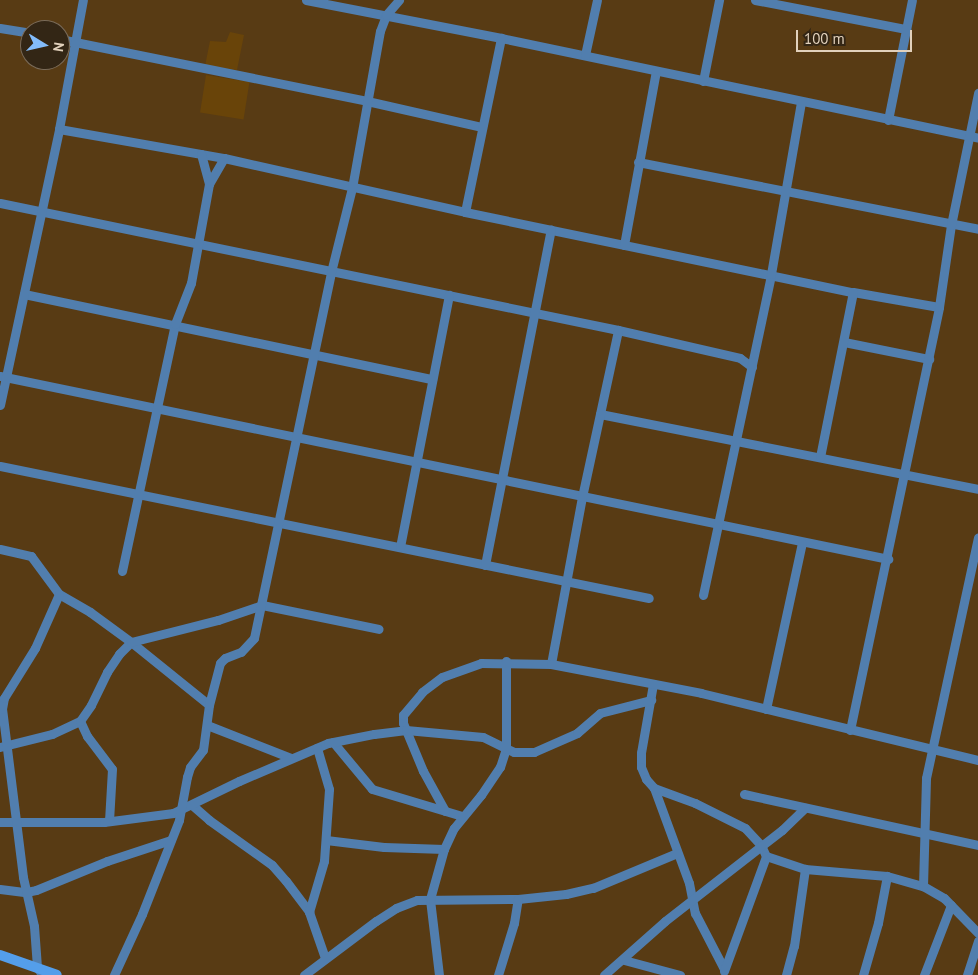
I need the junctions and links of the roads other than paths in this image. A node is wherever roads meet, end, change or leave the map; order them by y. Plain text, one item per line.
1 (83, 0) edge
2 (306, 0) edge
3 (399, 0) edge
4 (597, 0) edge
5 (720, 0) edge
6 (755, 0) edge
7 (912, 0) edge
8 (386, 16) junction
9 (0, 28) edge
10 (906, 29) junction
11 (20, 31) edge
12 (501, 38) junction
13 (70, 42) edge
14 (76, 43) junction
15 (585, 55) junction
16 (656, 71) junction
17 (703, 81) junction
18 (978, 93) edge
19 (368, 101) junction
20 (801, 102) junction
21 (888, 120) junction
22 (481, 126) junction
23 (59, 129) junction
24 (968, 136) junction
25 (978, 138) edge
26 (201, 154) junction
27 (224, 158) junction
28 (638, 162) junction
29 (209, 184) junction
30 (352, 188) junction
31 (784, 191) junction
32 (0, 203) edge
33 (41, 211) junction
34 (465, 212) junction
35 (951, 225) junction
36 (978, 229) edge
37 (551, 230) junction
38 (196, 243) junction
39 (624, 245) junction
40 (331, 272) junction
41 (771, 274) junction
42 (854, 292) junction
43 (24, 294) junction
44 (449, 295) junction
45 (939, 307) junction
46 (534, 313) junction
47 (175, 324) junction
48 (618, 330) junction
49 (844, 342) junction
50 (755, 352) junction
51 (314, 356) junction
52 (740, 358) junction
53 (929, 359) junction
54 (752, 367) junction
55 (3, 377) edge
56 (432, 380) junction
57 (0, 405) edge
58 (156, 410) junction
59 (600, 414) junction
60 (296, 438) junction
61 (736, 441) junction
62 (820, 457) junction
63 (416, 463) junction
64 (0, 466) edge
65 (905, 474) junction
66 (500, 480) junction
67 (978, 489) edge
68 (140, 493) junction
69 (582, 497) junction
70 (279, 522) junction
71 (718, 525) junction
72 (978, 538) edge
73 (802, 543) junction
74 (400, 547) junction
75 (0, 549) edge
76 (888, 560) junction
77 (485, 565) junction
78 (122, 572) dead end
79 (566, 582) junction
80 (59, 594) junction
81 (703, 595) dead end
82 (649, 598) dead end
83 (262, 605) junction
84 (379, 629) dead end
85 (131, 642) junction
86 (506, 662) junction
87 (551, 664) junction
88 (653, 684) junction
89 (652, 700) junction
90 (209, 705) junction
91 (766, 709) junction
92 (80, 721) junction
93 (207, 725) junction
94 (406, 730) junction
95 (850, 730) junction
96 (333, 742) junction
97 (3, 746) edge
98 (316, 748) junction
99 (506, 749) junction
100 (932, 751) junction
101 (290, 758) junction
102 (978, 760) edge
103 (654, 788) junction
104 (744, 794) dead end
105 (192, 805) junction
106 (805, 808) junction
107 (182, 810) junction
108 (445, 811) junction
109 (462, 816) junction
110 (17, 821) junction
111 (109, 821) junction
112 (0, 822) edge
113 (926, 834) junction
114 (171, 840) junction
115 (326, 840) junction
116 (761, 845) junction
117 (978, 845) edge
118 (444, 849) junction
119 (677, 852) junction
120 (766, 856) junction
121 (805, 869) junction
122 (887, 876) junction
123 (923, 886) junction
124 (0, 888) edge
125 (26, 892) junction
126 (430, 899) junction
127 (518, 899) junction
128 (693, 899) junction
129 (951, 905) junction
130 (309, 912) junction
131 (978, 933) edge
132 (978, 941) edge
133 (0, 955) edge
134 (325, 958) junction
135 (624, 960) junction
136 (40, 971) edge
137 (723, 972) edge
138 (57, 975) edge
139 (114, 975) edge
140 (304, 975) edge
141 (439, 975) edge
142 (498, 975) edge
143 (604, 975) edge
144 (680, 975) edge
145 (786, 975) edge
146 (863, 975) edge
147 (924, 975) edge
148 (967, 975) edge

1 - 14 street
2 - 8 street
3 - 8 street
4 - 15 street
5 - 17 street
6 - 10 street
7 - 10 street
8 - 12 street
8 - 19 street
9 - 11 street
10 - 21 street
12 - 15 street
12 - 22 street
13 - 14 street
14 - 19 street
14 - 23 street
15 - 16 street
16 - 17 street
16 - 28 street
17 - 20 street
18 - 24 street
19 - 22 street
19 - 30 street
20 - 21 street
20 - 31 street
21 - 24 street
22 - 34 street
23 - 26 street
23 - 33 street
24 - 25 street
24 - 35 street
26 - 27 street
26 - 29 street
27 - 29 street
27 - 30 street
28 - 31 street
28 - 39 street
29 - 38 street
30 - 34 street
30 - 40 street
31 - 35 street
31 - 41 street
32 - 33 street
33 - 38 street
33 - 43 street
34 - 37 street
35 - 36 street
35 - 45 street
37 - 39 street
37 - 46 street
38 - 40 street
38 - 47 street
39 - 41 street
40 - 44 street
40 - 51 street
41 - 42 street
41 - 50 street
42 - 45 street
42 - 49 street
43 - 47 street
43 - 55 street
44 - 46 street
44 - 56 street
45 - 53 street
46 - 48 street
46 - 66 street
47 - 51 street
47 - 58 street
48 - 52 street
48 - 59 street
49 - 53 street
49 - 62 street
50 - 52 street
50 - 54 street
51 - 56 street
51 - 60 street
52 - 54 street
53 - 65 street
54 - 61 street
55 - 57 street
55 - 58 street
56 - 63 street
58 - 60 street
58 - 68 street
59 - 61 street
59 - 69 street
60 - 63 street
60 - 70 street
61 - 62 street
61 - 71 street
62 - 65 street
63 - 66 street
63 - 74 street
64 - 68 street
65 - 67 street
65 - 76 street
66 - 69 street
66 - 77 street
68 - 70 street
68 - 78 street
69 - 71 street
69 - 79 street
70 - 74 street
70 - 83 street
71 - 73 street
71 - 81 street
72 - 100 street
73 - 76 street
73 - 91 street
74 - 77 street
75 - 80 street
76 - 95 street
77 - 79 street
79 - 82 street
79 - 87 street
80 - 85 street
80 - 97 street
83 - 84 street
83 - 85 street
83 - 90 street
85 - 90 street
85 - 92 street
86 - 87 street
86 - 94 street
86 - 99 street
87 - 88 street
88 - 89 street
88 - 91 street
89 - 99 street
89 - 103 street
90 - 93 street
91 - 95 street
92 - 97 street
92 - 111 street
93 - 101 street
93 - 107 street
94 - 96 street
94 - 99 street
94 - 108 street
95 - 100 street
96 - 98 street
96 - 108 street
97 - 110 street
98 - 101 street
98 - 115 street
99 - 109 street
100 - 102 street
100 - 113 street
101 - 105 street
103 - 116 street
103 - 119 street
104 - 106 street
105 - 107 street
105 - 130 street
106 - 113 street
106 - 116 street
107 - 111 street
107 - 114 street
108 - 109 street
109 - 118 street
110 - 111 street
110 - 112 street
110 - 125 street
113 - 117 street
113 - 123 street
114 - 125 street
114 - 139 street
115 - 118 street
115 - 130 street
116 - 120 street
116 - 128 street
118 - 126 street
119 - 127 street
119 - 128 street
120 - 121 street
120 - 137 street
121 - 122 street
121 - 145 street
122 - 123 street
122 - 146 street
123 - 129 street
124 - 125 street
125 - 136 street
126 - 127 street
126 - 134 street
126 - 141 street
127 - 142 street
128 - 135 street
128 - 137 street
129 - 131 street
129 - 147 street
130 - 134 street
132 - 148 street
133 - 136 street
134 - 140 street
135 - 143 street
135 - 144 street
136 - 138 street

